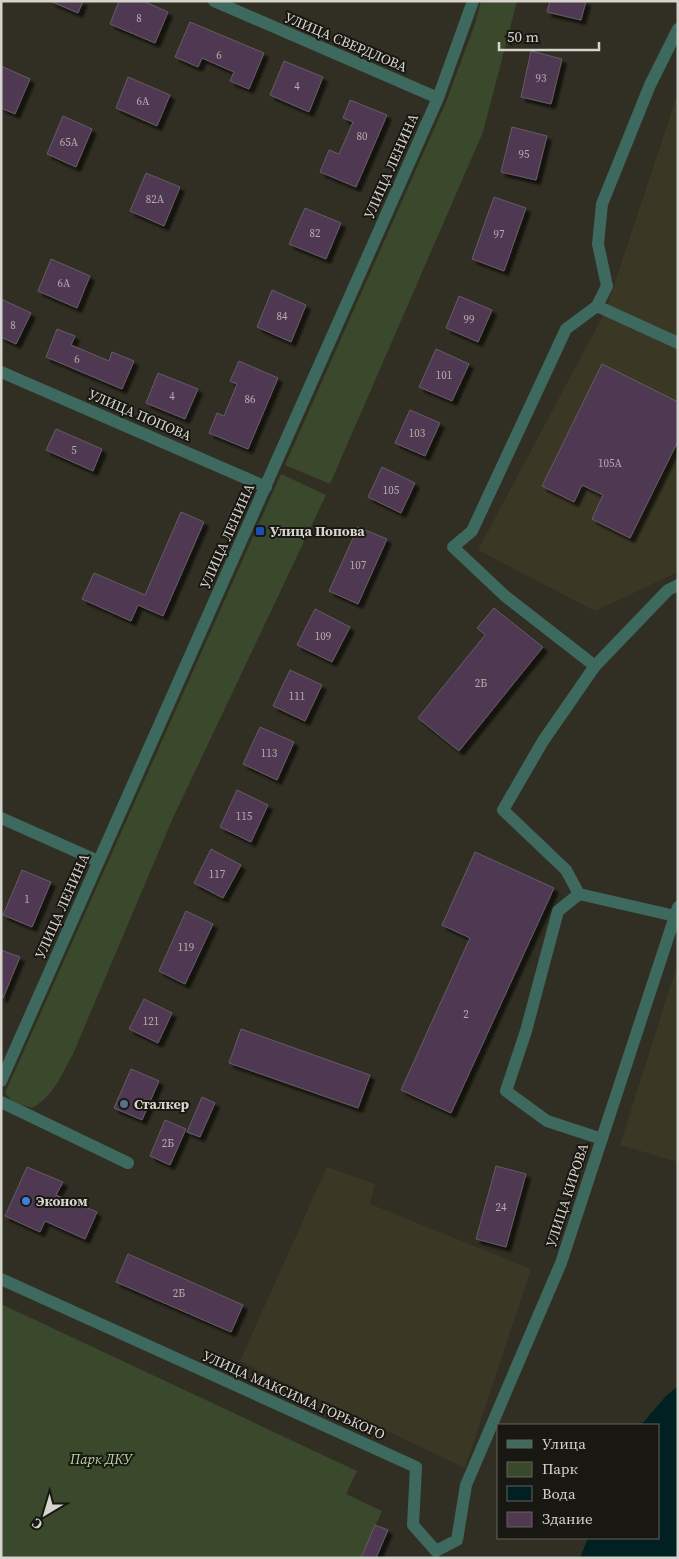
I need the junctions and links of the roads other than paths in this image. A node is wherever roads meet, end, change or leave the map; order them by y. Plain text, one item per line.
1 (214, 1) edge
2 (473, 1) edge
3 (678, 29) edge
4 (438, 98) junction
5 (597, 306) junction
6 (678, 343) edge
7 (1, 372) edge
8 (266, 487) junction
9 (678, 585) edge
10 (595, 666) junction
11 (1, 818) edge
12 (98, 861) junction
13 (579, 894) junction
14 (676, 912) edge
15 (1, 1081) edge
16 (1, 1102) edge
17 (602, 1139) junction
18 (128, 1163) dead end
19 (1, 1279) edge
20 (466, 1485) joint

1 - 4 street, УЛИЦА СВЕРДЛОВА
2 - 4 street, УЛИЦА ЛЕНИНА
3 - 5 street
4 - 8 street, УЛИЦА ЛЕНИНА
5 - 6 street
5 - 10 street
7 - 8 street, УЛИЦА ПОПОВА
8 - 12 street, УЛИЦА ЛЕНИНА
9 - 10 street
10 - 13 street
11 - 12 street
12 - 15 street, УЛИЦА ЛЕНИНА
13 - 14 street
13 - 17 street
14 - 17 street, УЛИЦА КИРОВА
16 - 18 street
17 - 20 street, УЛИЦА КИРОВА
19 - 20 street, УЛИЦА МАКСИМА ГОРЬКОГО

